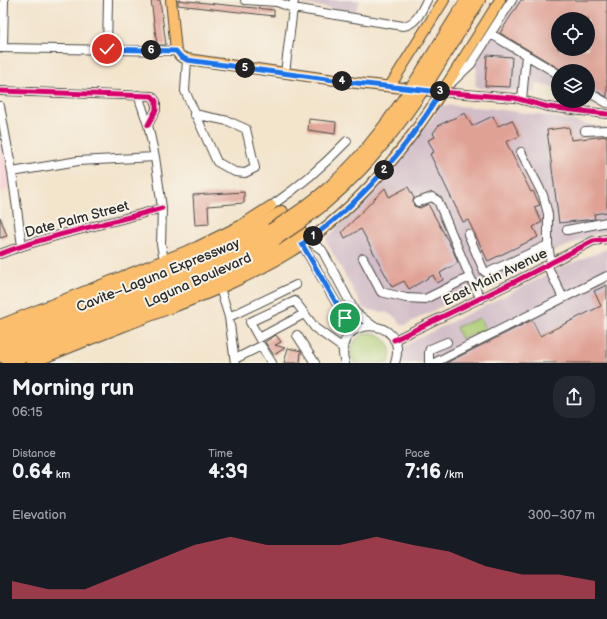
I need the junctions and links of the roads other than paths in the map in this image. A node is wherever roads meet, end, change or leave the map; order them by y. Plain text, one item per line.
1 (4, 0) edge
2 (108, 0) edge
3 (171, 0) edge
4 (245, 0) edge
5 (253, 0) edge
6 (427, 0) edge
7 (444, 0) edge
8 (467, 0) edge
9 (479, 0) edge
10 (500, 0) edge
11 (512, 0) edge
12 (278, 1) edge
13 (294, 4) edge
14 (491, 34) junction
15 (1, 48) edge
16 (107, 49) junction
17 (176, 51) junction
18 (526, 55) junction
19 (187, 60) junction
20 (551, 70) edge
21 (285, 74) junction
22 (425, 77) junction
23 (390, 86) junction
24 (0, 91) edge
25 (441, 92) junction
26 (138, 95) junction
27 (595, 96) edge
28 (522, 100) junction
29 (607, 103) edge
30 (0, 106) edge
31 (194, 114) junction
32 (607, 114) edge
33 (148, 125) junction
34 (607, 130) edge
35 (585, 131) dead end
36 (347, 141) dead end
37 (521, 152) dead end
38 (155, 157) junction
39 (12, 172) junction
40 (418, 202) dead end
41 (162, 208) junction
42 (276, 211) junction
43 (607, 222) edge
44 (567, 230) dead end
45 (468, 234) dead end
46 (274, 235) junction
47 (302, 239) junction
48 (607, 239) edge
49 (548, 244) junction
50 (22, 246) junction
51 (0, 254) edge
52 (362, 258) dead end
53 (164, 260) junction
54 (549, 264) junction
55 (607, 276) edge
56 (470, 277) junction
57 (296, 285) dead end
58 (220, 288) junction
59 (563, 298) junction
60 (480, 299) junction
61 (304, 314) junction
62 (228, 317) junction
63 (0, 325) edge
64 (373, 326) junction
65 (0, 335) edge
66 (297, 335) dead end
67 (348, 336) junction
68 (394, 340) junction
69 (447, 342) dead end
70 (0, 345) edge
71 (343, 348) junction
72 (0, 356) edge
73 (235, 361) edge
74 (8, 363) edge
75 (32, 363) edge
76 (272, 363) edge
77 (315, 363) edge
78 (345, 363) edge
79 (395, 363) edge
80 (430, 363) edge
81 (434, 363) edge

1 - 15 street
2 - 16 street
3 - 17 main road
4 - 5 street
5 - 12 street
6 - 13 street
7 - 23 main road
8 - 22 highway, Cavite–Laguna Expressway
9 - 22 highway, Cavite–Laguna Expressway
10 - 25 main road, Laguna Boulevard
11 - 14 street
12 - 13 street
13 - 21 street
14 - 18 street
14 - 25 street
15 - 16 street
16 - 17 street
17 - 19 main road
18 - 20 street
18 - 28 street
19 - 21 main road
19 - 31 street
21 - 23 main road
22 - 46 highway, Cavite–Laguna Expressway, bridge
23 - 25 main road
24 - 26 street
25 - 28 street
25 - 47 main road, Laguna Boulevard
26 - 33 street
26 - 33 street
27 - 29 street
28 - 32 street
30 - 39 street
31 - 31 street
33 - 38 street
34 - 35 street
36 - 42 street
37 - 49 street
38 - 39 street
38 - 41 street
39 - 50 street
40 - 56 street
41 - 50 street, Date Palm Street
41 - 53 street
42 - 47 main road
42 - 53 main road
42 - 65 highway
43 - 44 street
45 - 49 street
46 - 70 highway, Cavite–Laguna Expressway
46 - 72 highway, Cavite–Laguna Expressway
47 - 58 main road, Laguna Boulevard
47 - 64 street
47 - 67 street
47 - 74 highway
48 - 54 street, East Main Avenue
49 - 54 street
50 - 51 street, Date Palm Street
52 - 56 street
53 - 63 main road
54 - 59 street
54 - 60 street, East Main Avenue
55 - 59 street
56 - 60 street
57 - 62 street
58 - 62 street
58 - 75 main road, Laguna Boulevard
59 - 81 street
60 - 68 street, East Main Avenue
61 - 61 street
61 - 71 street
62 - 73 street
64 - 67 street
64 - 68 street
66 - 77 street
67 - 71 street
68 - 79 street
69 - 80 street
71 - 78 street
73 - 76 street

